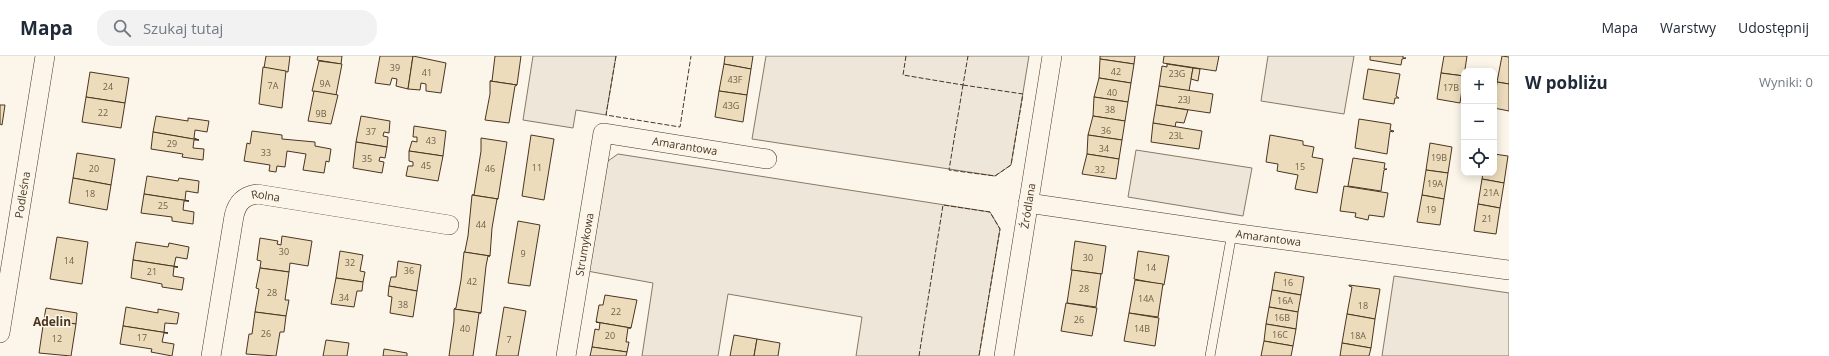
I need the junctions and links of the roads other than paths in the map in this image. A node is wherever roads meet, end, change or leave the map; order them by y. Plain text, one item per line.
1 (45, 56) edge
2 (1052, 56) edge
3 (603, 133) joint
4 (767, 159) dead end
5 (1028, 203) junction
6 (449, 225) dead end
7 (1232, 233) junction
8 (1509, 270) edge
9 (0, 333) edge
10 (210, 356) edge
11 (566, 356) edge
12 (1004, 356) edge
13 (1210, 356) edge

1 - 9 street, Podleśna
2 - 5 street, Źródlana
3 - 4 street, Amarantowa
3 - 11 street, Strumykowa
5 - 7 street, Amarantowa
5 - 12 street, Źródlana
6 - 10 street, Rolna
7 - 8 street, Amarantowa
7 - 13 lane

